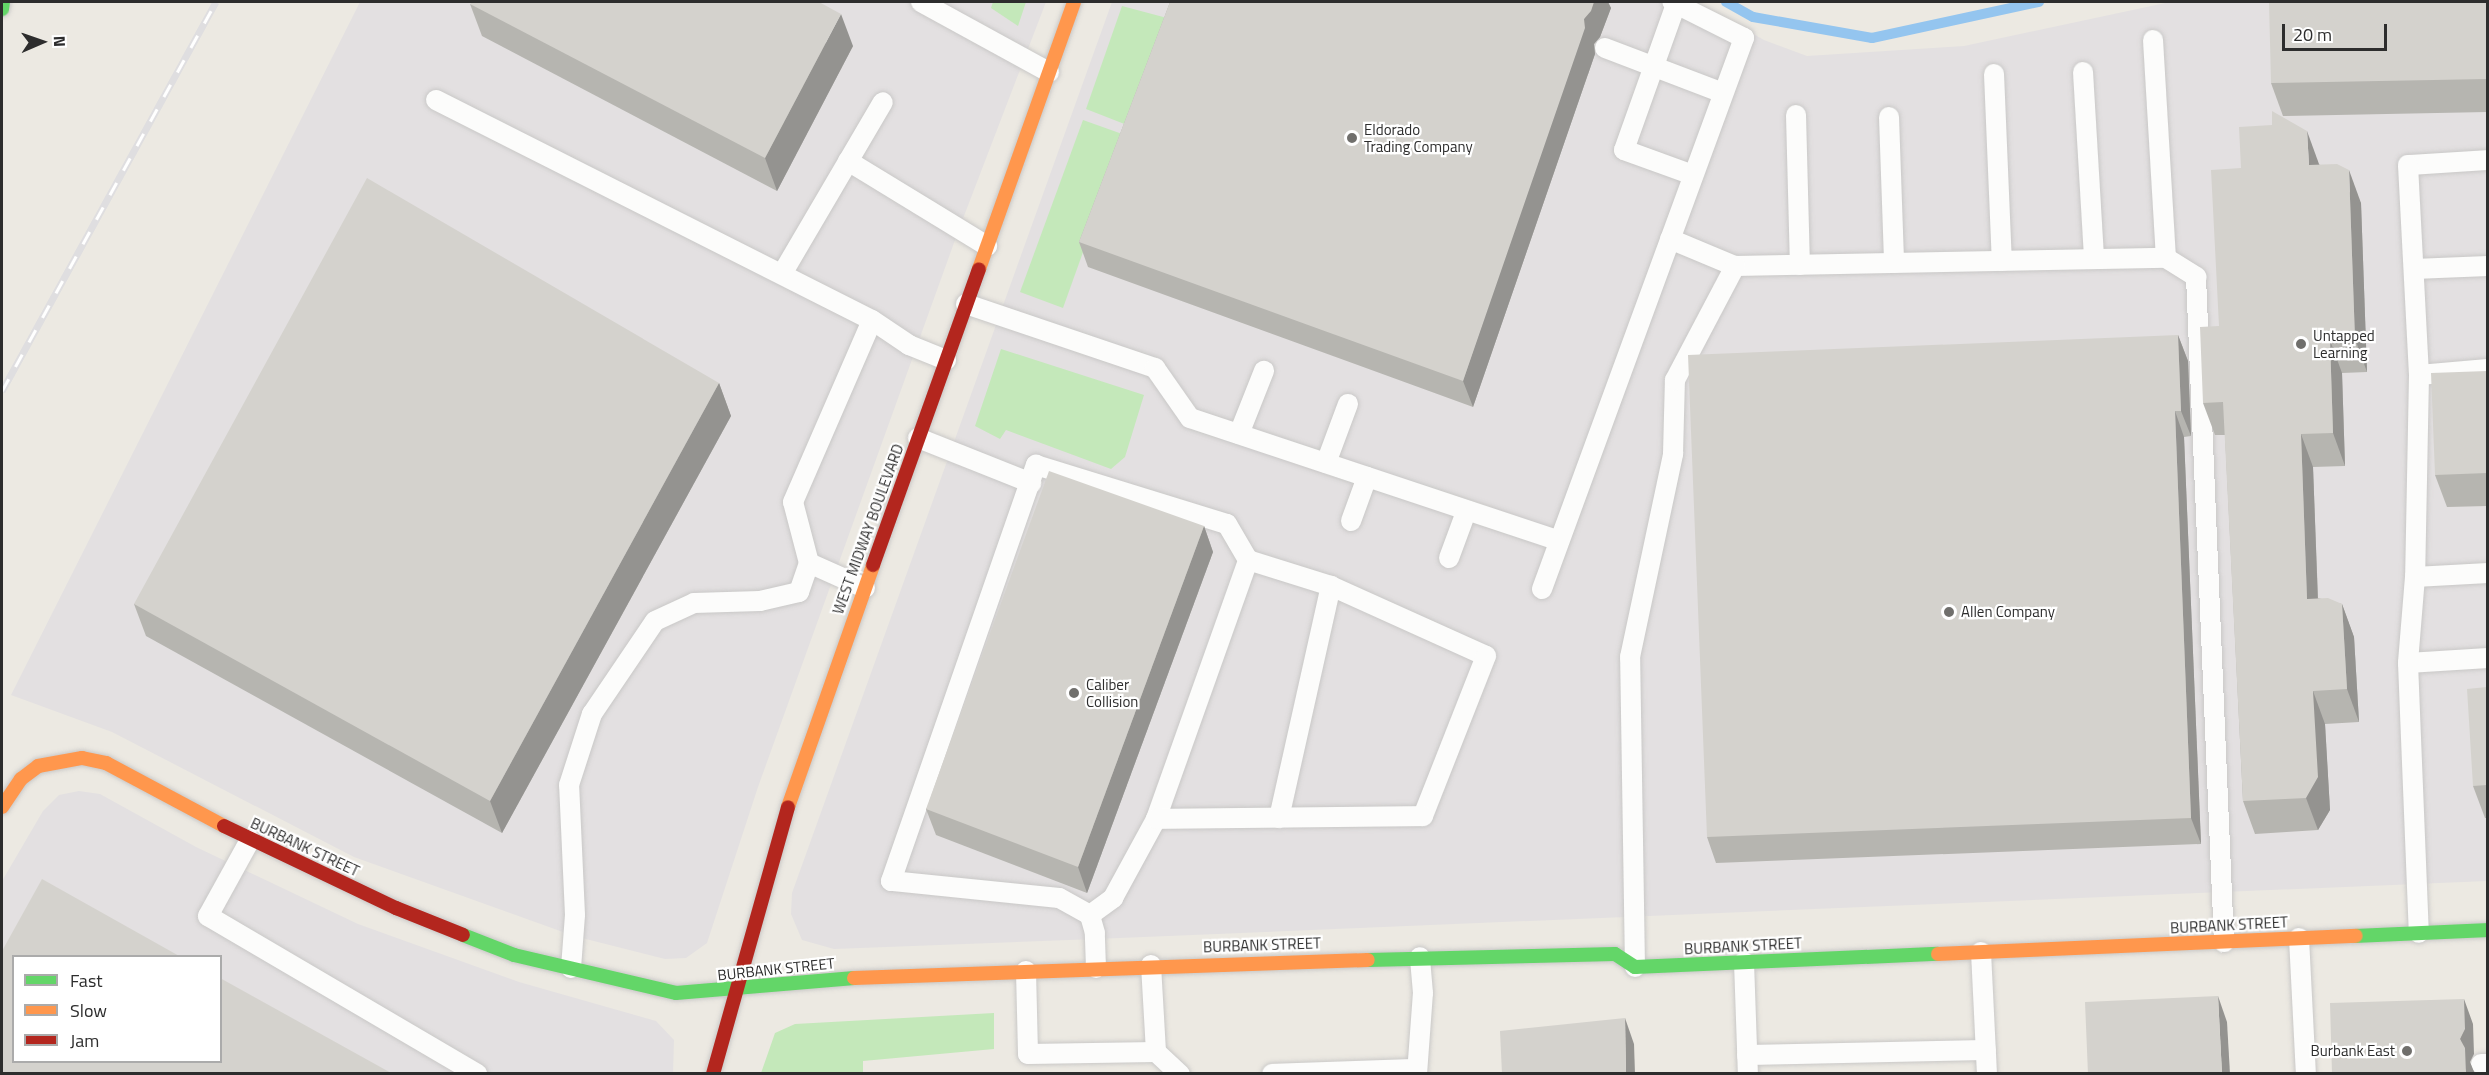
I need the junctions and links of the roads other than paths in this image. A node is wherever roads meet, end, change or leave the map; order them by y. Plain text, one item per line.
1 (3, 2) edge
2 (1074, 2) edge
3 (1674, 3) edge
4 (930, 4) edge
5 (2, 9) edge
6 (2153, 40) dead end
7 (1605, 48) dead end
8 (1653, 67) junction
9 (1048, 72) junction
10 (2084, 72) dead end
11 (1994, 74) dead end
12 (1723, 93) junction
13 (436, 100) dead end
14 (883, 102) dead end
15 (1796, 115) dead end
16 (1889, 117) dead end
17 (2487, 160) edge
18 (848, 161) junction
19 (1693, 176) junction
20 (1670, 238) junction
21 (987, 246) junction
22 (2166, 258) junction
23 (2094, 259) junction
24 (2002, 261) junction
25 (1894, 263) junction
26 (1800, 265) junction
27 (1735, 266) junction
28 (2487, 266) edge
29 (2414, 269) junction
30 (782, 274) junction
31 (966, 304) junction
32 (872, 320) junction
33 (946, 360) junction
34 (2487, 369) edge
35 (1264, 371) dead end
36 (2419, 375) junction
37 (1348, 404) dead end
38 (1239, 434) junction
39 (918, 438) junction
40 (1326, 463) junction
41 (1367, 477) junction
42 (1031, 483) junction
43 (1466, 512) junction
44 (1351, 521) dead end
45 (1560, 541) junction
46 (1449, 558) dead end
47 (1248, 560) junction
48 (809, 563) junction
49 (2487, 573) edge
50 (2415, 577) junction
51 (1331, 586) junction
52 (865, 588) junction
53 (1542, 589) dead end
54 (2487, 657) edge
55 (2408, 663) junction
56 (2, 807) edge
57 (1279, 818) junction
58 (1156, 819) junction
59 (250, 840) junction
60 (1090, 915) junction
61 (2487, 930) edge
62 (2420, 933) junction
63 (2299, 938) junction
64 (2224, 942) junction
65 (1981, 952) junction
66 (1420, 957) junction
67 (1744, 962) junction
68 (1151, 965) junction
69 (1635, 967) junction
70 (571, 968) junction
71 (1096, 968) junction
72 (1026, 971) junction
73 (734, 991) junction
74 (1986, 1050) junction
75 (1156, 1052) junction
76 (1748, 1064) edge
77 (1417, 1071) edge
78 (1307, 1073) edge
79 (477, 1074) edge
80 (713, 1074) edge
81 (1180, 1074) edge
82 (1272, 1074) edge
83 (1987, 1074) edge
84 (2306, 1074) edge

1 - 5 street
2 - 9 street, WEST MIDWAY BOULEVARD
3 - 8 lane
3 - 12 lane
4 - 9 lane
6 - 22 lane
7 - 8 lane
8 - 12 lane
8 - 19 lane
9 - 21 street, WEST MIDWAY BOULEVARD
10 - 23 lane
11 - 24 lane
12 - 19 lane
13 - 30 lane
14 - 18 lane
15 - 26 lane
16 - 25 lane
17 - 29 lane
18 - 21 lane
18 - 30 lane
19 - 20 lane
20 - 27 lane
20 - 45 lane
21 - 31 street, WEST MIDWAY BOULEVARD
22 - 23 lane
22 - 64 lane
23 - 24 lane
24 - 25 lane
25 - 26 lane
26 - 27 lane
27 - 69 lane
28 - 29 lane
29 - 36 lane
30 - 32 lane
31 - 33 street, WEST MIDWAY BOULEVARD
31 - 38 lane
32 - 33 lane
32 - 48 lane
33 - 39 street, WEST MIDWAY BOULEVARD
34 - 36 lane
35 - 38 lane
36 - 50 lane
37 - 40 lane
38 - 40 lane
39 - 42 lane
39 - 52 street, WEST MIDWAY BOULEVARD
40 - 41 lane
41 - 43 lane
41 - 44 lane
42 - 47 lane
42 - 60 lane
43 - 45 lane
43 - 46 lane
45 - 53 lane
47 - 51 lane
47 - 58 lane
48 - 52 lane
48 - 70 lane
49 - 50 lane
50 - 55 lane
51 - 57 lane
51 - 57 lane
52 - 73 street, WEST MIDWAY BOULEVARD
54 - 55 lane
55 - 62 lane
56 - 59 street, BURBANK STREET
57 - 58 lane
58 - 60 lane
59 - 70 street, BURBANK STREET
59 - 79 lane
60 - 71 lane
61 - 62 street, BURBANK STREET
62 - 63 street, BURBANK STREET
63 - 64 street, BURBANK STREET
63 - 84 lane
64 - 65 street, BURBANK STREET
65 - 67 street, BURBANK STREET
65 - 74 lane
66 - 68 street, BURBANK STREET
66 - 69 street, BURBANK STREET
66 - 77 lane
67 - 69 street, BURBANK STREET
67 - 76 lane
68 - 71 street, BURBANK STREET
68 - 75 lane
70 - 73 street, BURBANK STREET
71 - 72 street, BURBANK STREET
72 - 73 street, BURBANK STREET
72 - 75 lane
73 - 80 street, WEST MIDWAY BOULEVARD
74 - 76 lane
74 - 83 lane
75 - 81 lane
77 - 78 lane
78 - 82 lane

